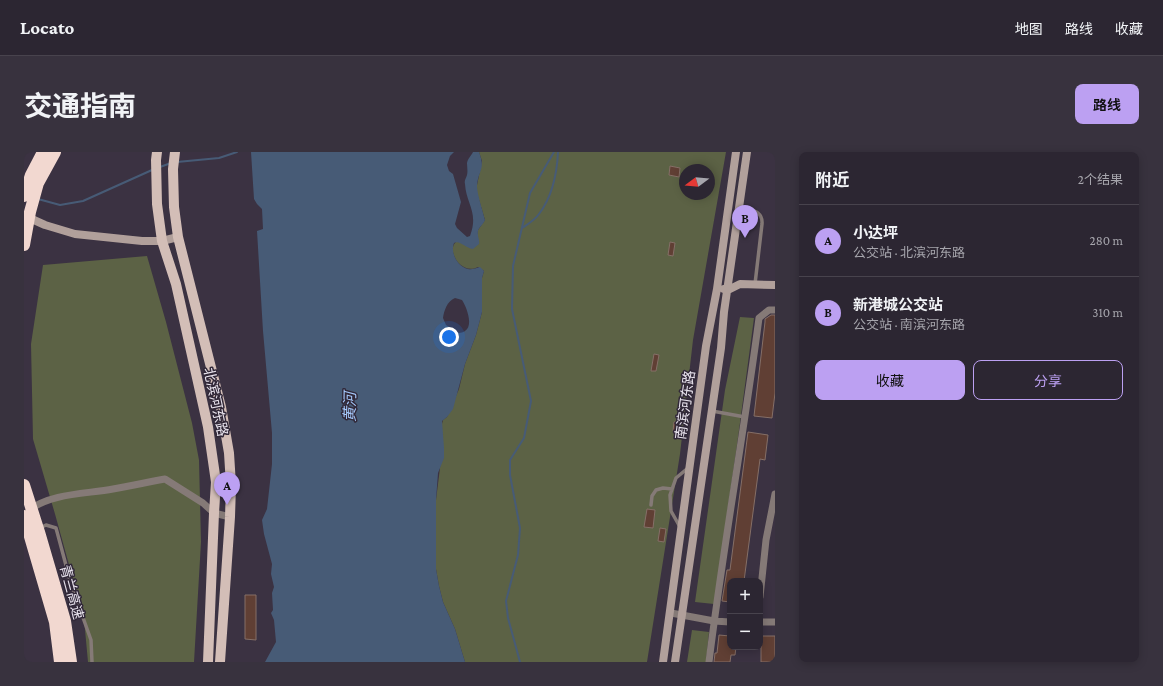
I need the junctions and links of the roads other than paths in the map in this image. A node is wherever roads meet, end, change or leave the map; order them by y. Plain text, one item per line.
1 (43, 152) edge
2 (55, 152) edge
3 (157, 152) edge
4 (175, 152) edge
5 (736, 152) edge
6 (747, 152) edge
7 (24, 196) edge
8 (739, 206) junction
9 (24, 216) edge
10 (178, 237) junction
11 (162, 241) junction
12 (24, 245) edge
13 (755, 284) junction
14 (775, 285) edge
15 (717, 289) junction
16 (728, 290) junction
17 (775, 310) edge
18 (712, 412) junction
19 (746, 417) junction
20 (690, 466) junction
21 (24, 485) edge
22 (672, 489) junction
23 (775, 494) edge
24 (651, 505) dead end
25 (214, 513) junction
26 (24, 515) edge
27 (230, 517) junction
28 (682, 529) junction
29 (31, 534) edge
30 (762, 578) edge
31 (671, 613) junction
32 (682, 615) junction
33 (714, 621) junction
34 (727, 622) edge
35 (763, 622) edge
36 (775, 622) edge
37 (60, 662) edge
38 (71, 662) edge
39 (92, 662) edge
40 (208, 662) edge
41 (220, 662) edge
42 (663, 662) edge
43 (675, 662) edge
44 (709, 662) edge

1 - 7 highway
2 - 12 highway
3 - 11 main road, 北滨河东路
4 - 10 main road, 北滨河东路
5 - 15 main road, 南滨河东路
6 - 8 main road, 南滨河东路
8 - 13 lane
8 - 16 main road, 南滨河东路
9 - 11 main road
10 - 11 main road
10 - 27 main road, 北滨河东路
11 - 25 main road, 北滨河东路
13 - 14 main road
13 - 16 main road
15 - 16 main road
15 - 20 main road, 南滨河东路
16 - 18 main road, 南滨河东路
17 - 19 street
18 - 19 lane
18 - 32 main road, 南滨河东路
19 - 33 street
20 - 22 lane
20 - 28 main road, 南滨河东路
21 - 29 highway
22 - 24 lane
22 - 28 lane
23 - 30 street
25 - 26 street
25 - 27 street
25 - 40 main road, 北滨河东路
26 - 29 highway
27 - 41 main road, 北滨河东路
28 - 31 main road, 南滨河东路
29 - 37 highway, 青兰高速
29 - 38 highway, 青兰高速
29 - 39 lane
31 - 32 street
31 - 42 main road, 南滨河东路
32 - 33 street
32 - 43 main road, 南滨河东路
33 - 34 street
33 - 44 street
35 - 36 street

